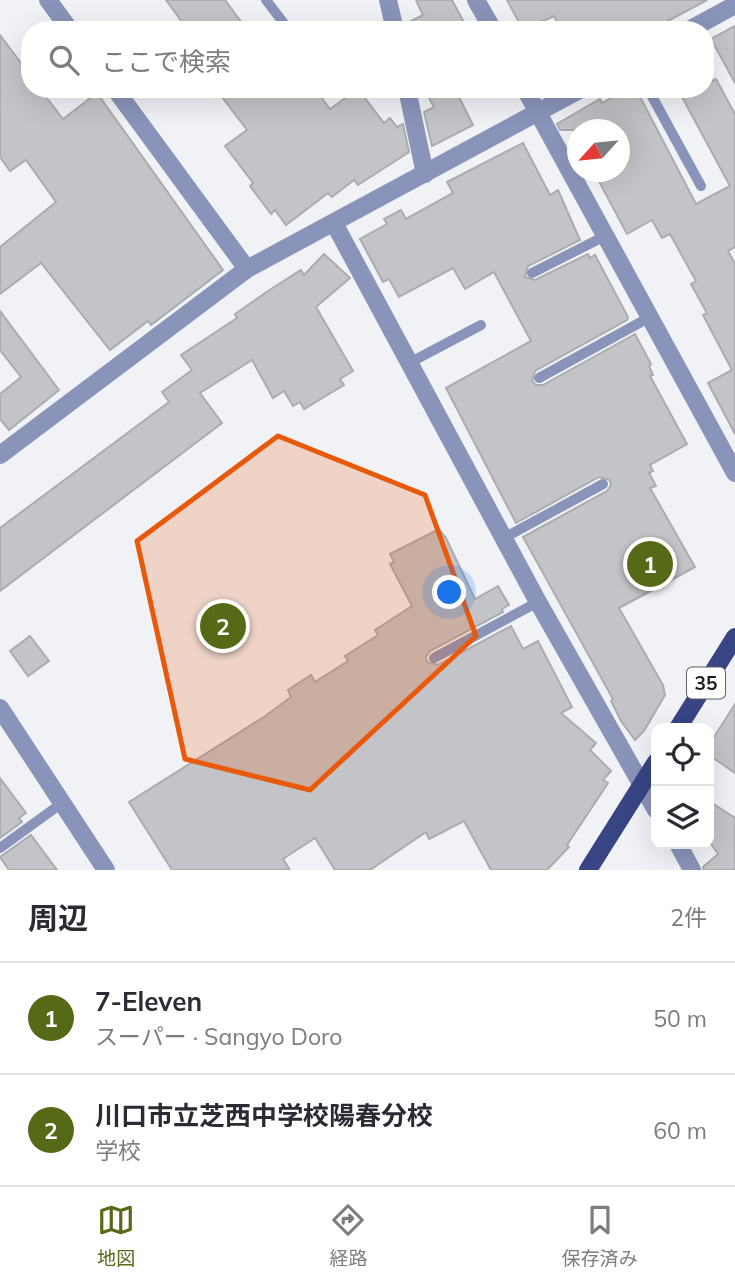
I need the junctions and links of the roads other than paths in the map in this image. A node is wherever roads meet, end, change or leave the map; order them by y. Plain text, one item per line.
1 (48, 0) edge
2 (266, 0) edge
3 (388, 0) edge
4 (476, 0) edge
5 (735, 5) edge
6 (63, 21) edge
7 (282, 21) edge
8 (393, 21) edge
9 (488, 21) edge
10 (706, 21) edge
11 (121, 98) edge
12 (409, 98) edge
13 (530, 98) edge
14 (565, 98) edge
15 (653, 98) edge
16 (538, 113) junction
17 (425, 174) junction
18 (701, 186) dead end
19 (334, 223) junction
20 (605, 236) junction
21 (247, 269) junction
22 (532, 273) dead end
23 (650, 317) junction
24 (481, 325) dead end
25 (411, 362) junction
26 (539, 378) dead end
27 (0, 455) edge
28 (735, 473) edge
29 (603, 484) dead end
30 (503, 538) junction
31 (538, 602) junction
32 (735, 637) edge
33 (434, 658) dead end
34 (0, 708) edge
35 (681, 723) edge
36 (651, 770) edge
37 (641, 787) junction
38 (651, 802) edge
39 (62, 803) junction
40 (0, 848) edge
41 (681, 849) edge
42 (106, 870) edge
43 (588, 870) edge
44 (692, 870) edge

1 - 6 street
2 - 7 lane
3 - 8 street
4 - 9 street
5 - 10 street
11 - 21 street
12 - 17 street
13 - 16 street
14 - 16 street
15 - 18 lane
16 - 17 street
16 - 20 street
17 - 19 street
19 - 21 street
19 - 25 street
20 - 22 lane
20 - 23 street
21 - 27 street
23 - 26 lane
23 - 28 street
24 - 25 lane
25 - 30 street
29 - 30 lane
30 - 31 street
31 - 33 lane
31 - 37 street
32 - 35 main road, 35
34 - 39 street
36 - 37 main road
37 - 38 street
37 - 43 main road
39 - 40 lane
39 - 42 street
41 - 44 street

